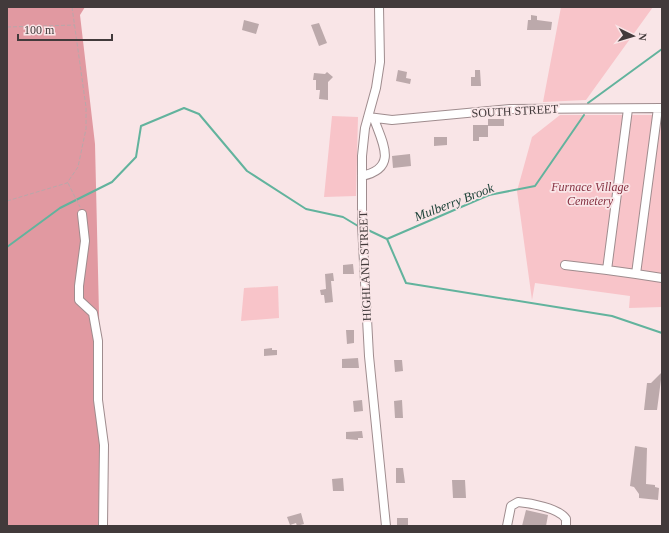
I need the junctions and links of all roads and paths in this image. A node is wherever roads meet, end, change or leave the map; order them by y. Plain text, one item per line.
1 (72, 7) edge
2 (379, 7) edge
3 (75, 25) junction
4 (7, 27) edge
5 (660, 108) edge
6 (628, 109) junction
7 (371, 118) junction
8 (362, 176) junction
9 (67, 183) junction
10 (7, 201) edge
11 (78, 204) dead end
12 (82, 214) dead end
13 (565, 265) dead end
14 (607, 270) junction
15 (636, 274) junction
16 (662, 278) edge
17 (103, 526) edge
18 (386, 526) edge
19 (507, 526) edge
20 (566, 526) edge

1 - 3 path
2 - 7 street, HIGHLAND STREET
3 - 4 path
3 - 9 path
5 - 6 street, SOUTH STREET
5 - 15 street
6 - 7 street, SOUTH STREET
6 - 14 street
7 - 8 street, HIGHLAND STREET
7 - 8 street
8 - 18 street, HIGHLAND STREET
9 - 10 path
9 - 11 path
12 - 17 street
13 - 14 street
14 - 15 street
15 - 16 street
19 - 20 street

